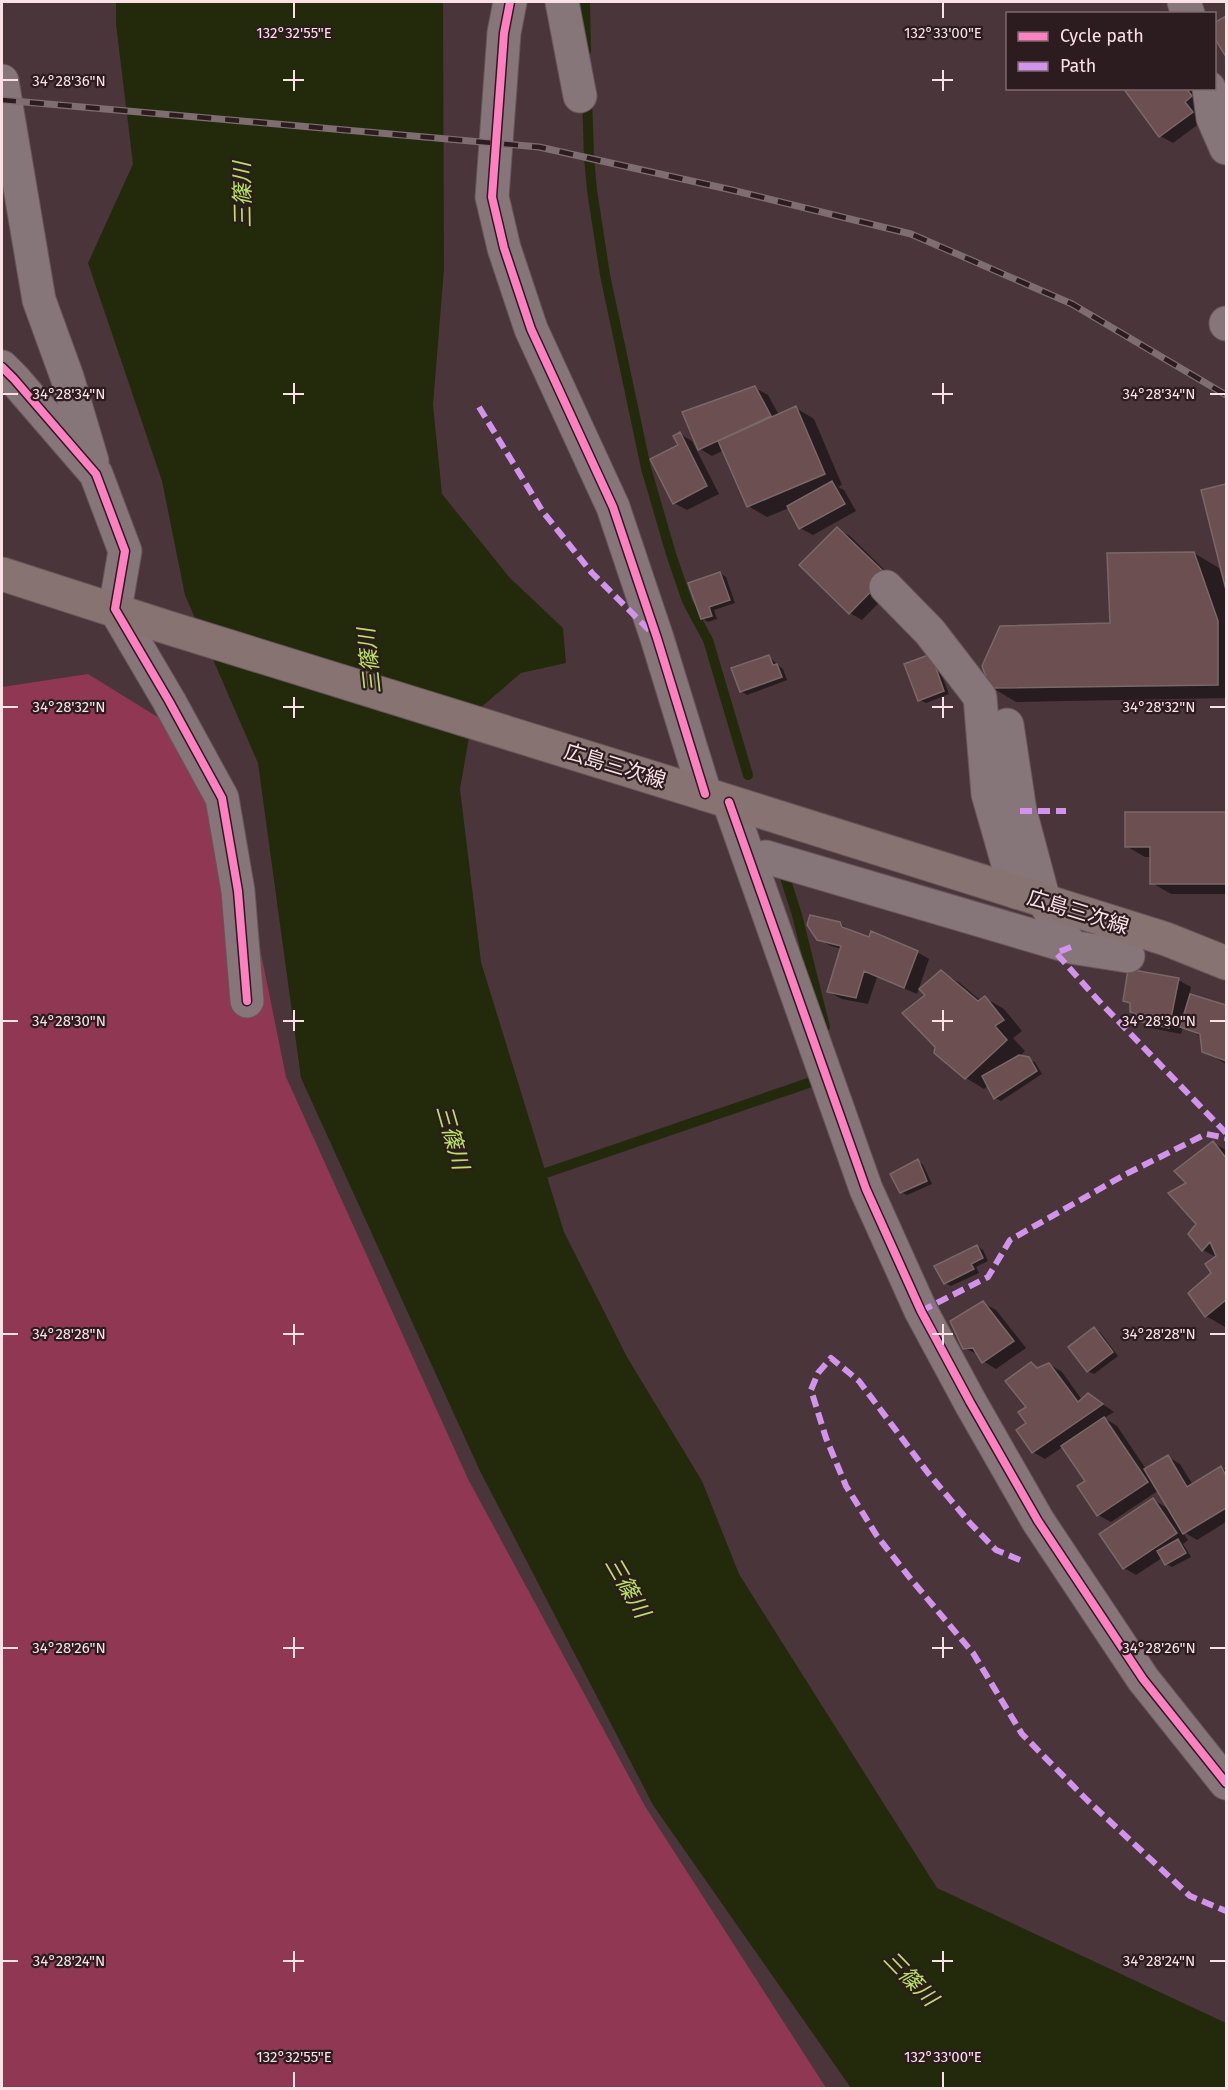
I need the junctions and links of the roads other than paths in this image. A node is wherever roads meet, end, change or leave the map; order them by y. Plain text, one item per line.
1 (510, 2) edge
2 (562, 2) edge
3 (2, 81) edge
4 (1209, 90) edge
5 (580, 96) dead end
6 (1227, 148) edge
7 (2, 367) edge
8 (96, 474) junction
9 (2, 574) edge
10 (886, 587) dead end
11 (115, 609) junction
12 (1007, 725) dead end
13 (717, 798) junction
14 (766, 857) dead end
15 (1030, 897) junction
16 (1071, 947) junction
17 (1128, 956) dead end
18 (1227, 963) edge
19 (247, 1001) dead end
20 (1227, 1783) edge

1 - 13 street
2 - 5 street
3 - 8 street
4 - 6 street
7 - 8 street
8 - 11 street
9 - 11 main road, 広島三次線
10 - 15 street
11 - 13 main road, 広島三次線
11 - 19 street
12 - 15 street
13 - 15 main road, 広島三次線
13 - 20 street
14 - 16 street
15 - 16 street
15 - 18 main road, 広島三次線
16 - 17 street

